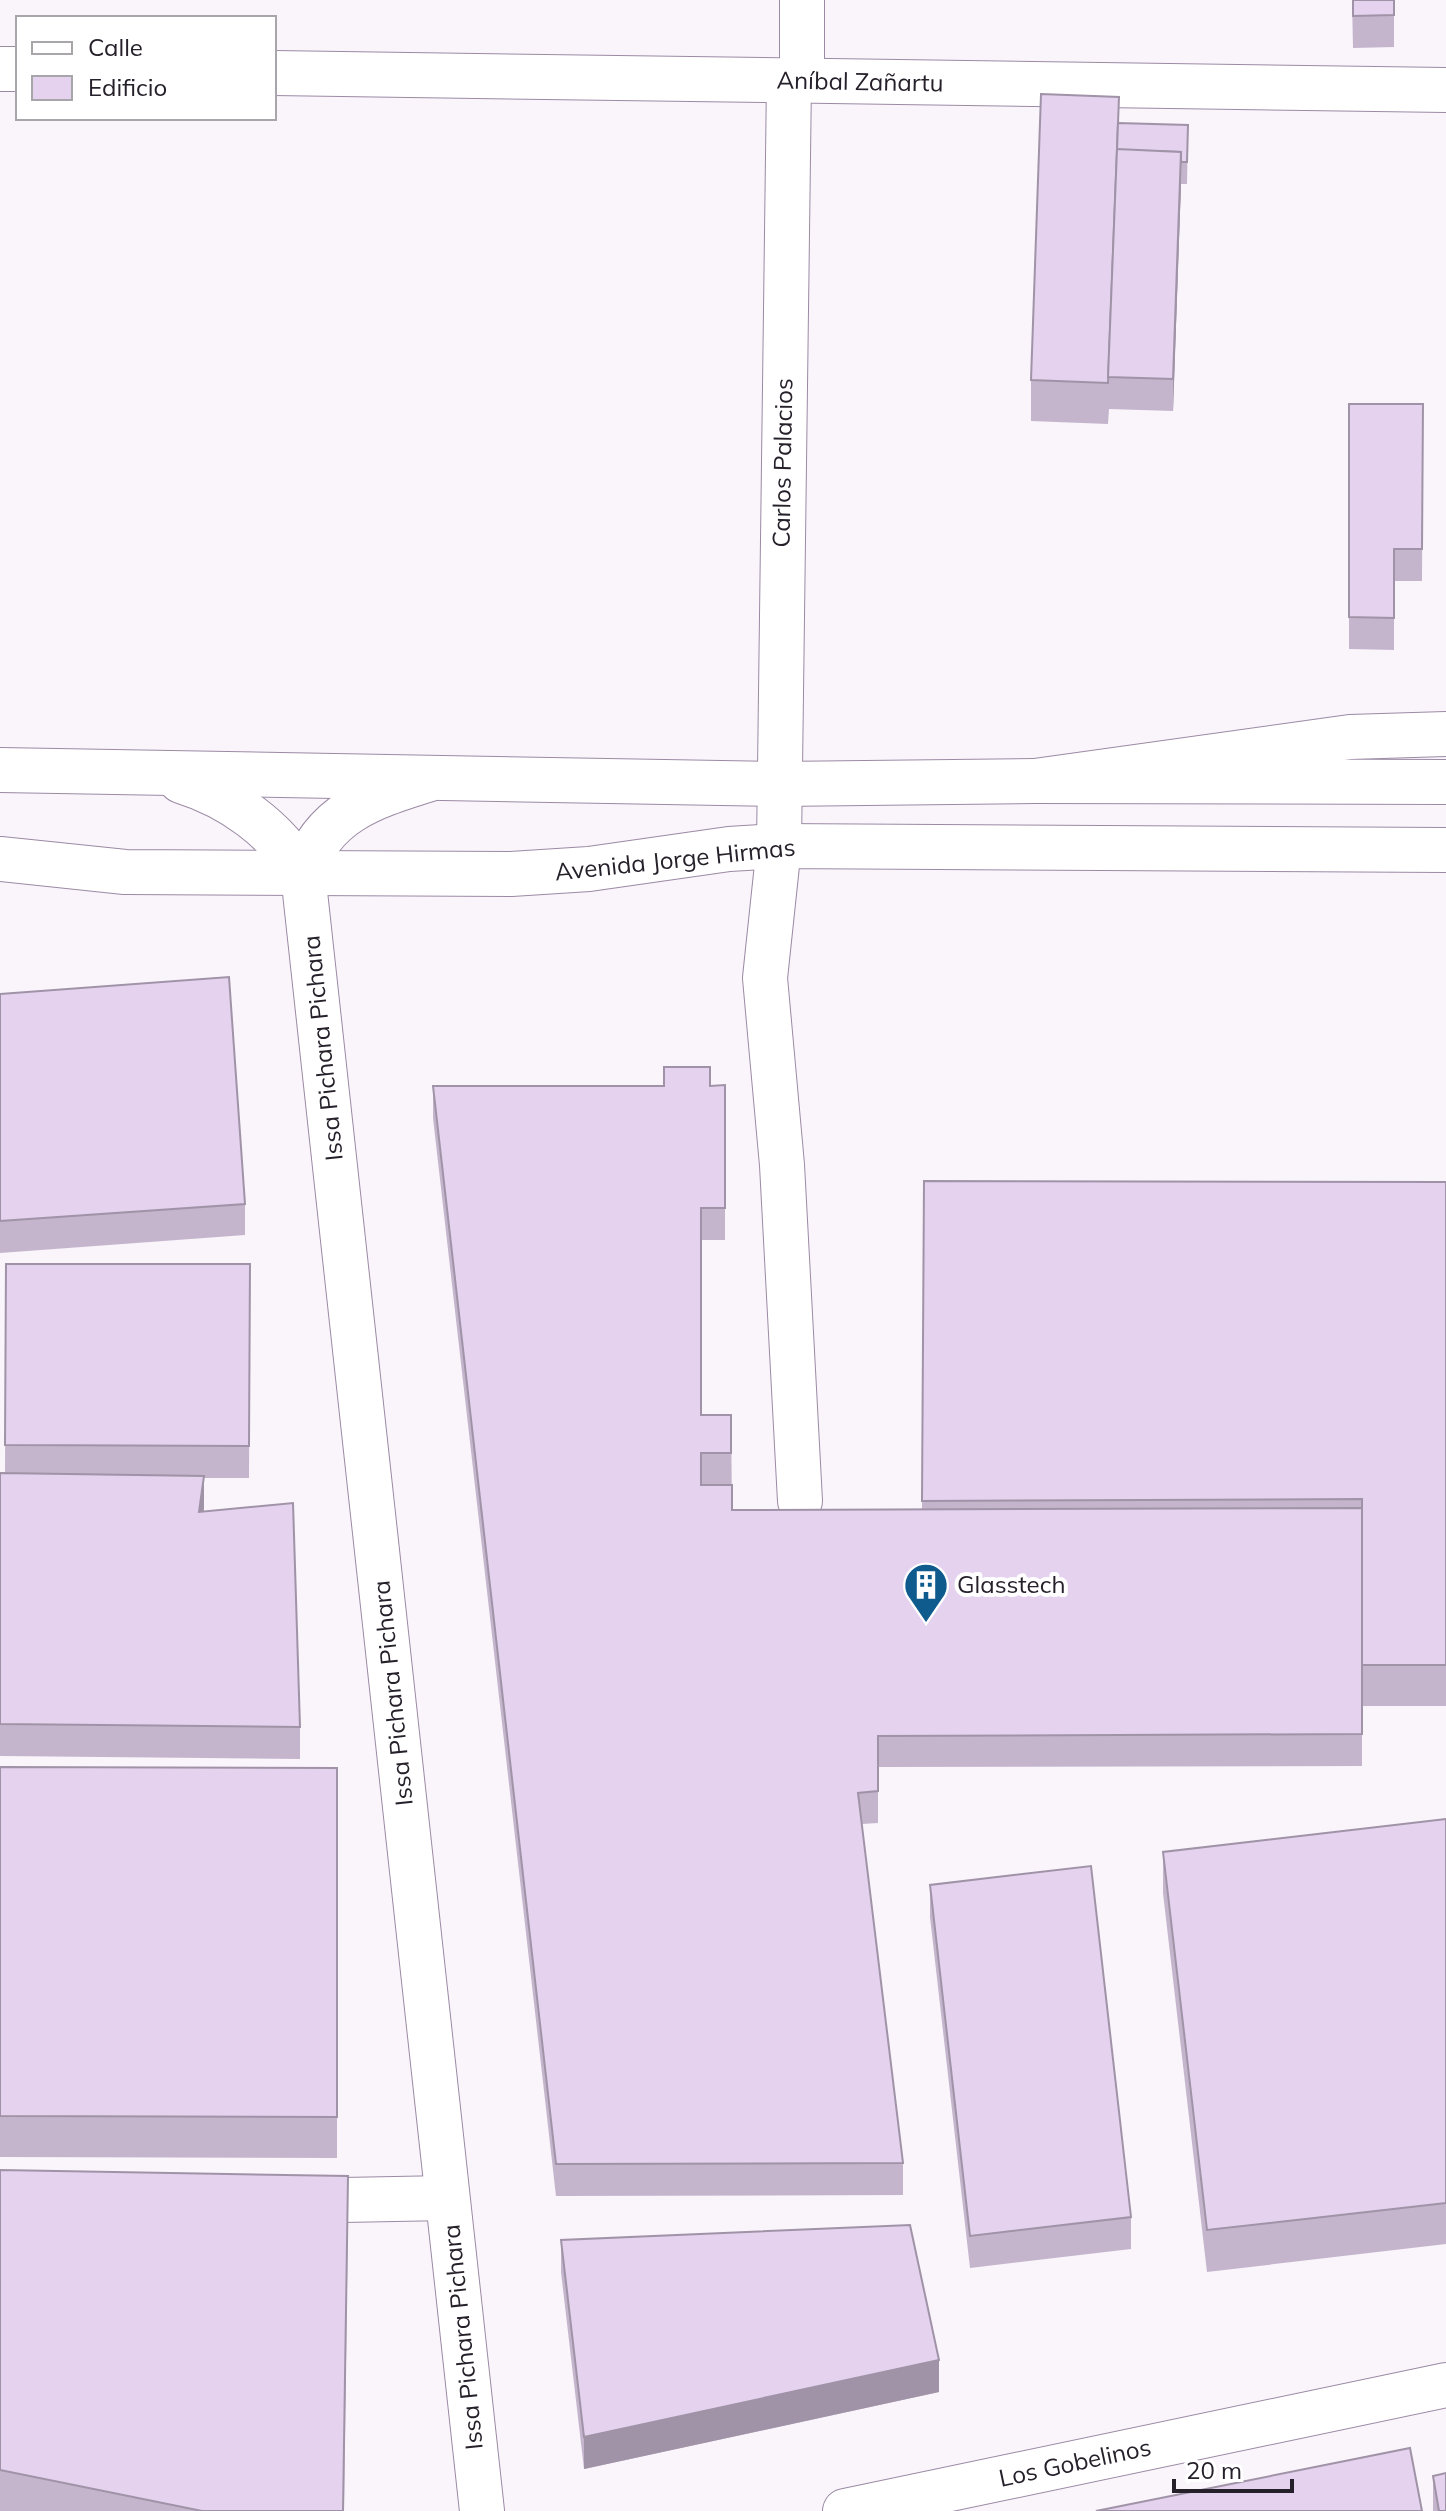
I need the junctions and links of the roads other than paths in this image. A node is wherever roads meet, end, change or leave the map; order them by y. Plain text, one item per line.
1 (802, 0) edge
2 (276, 73) edge
3 (795, 81) junction
4 (1446, 90) edge
5 (1446, 734) edge
6 (0, 770) edge
7 (157, 774) junction
8 (430, 779) junction
9 (1035, 781) junction
10 (1446, 782) edge
11 (778, 784) junction
12 (779, 846) junction
13 (1446, 850) edge
14 (0, 859) edge
15 (303, 874) junction
16 (800, 1501) dead end
17 (447, 2198) junction
18 (256, 2201) edge
19 (1446, 2385) edge
20 (482, 2511) edge
21 (845, 2511) edge

1 - 3 street, Carlos Palacios
2 - 3 street, Aníbal Zañartu
3 - 4 street, Aníbal Zañartu
3 - 11 street, Carlos Palacios
5 - 9 street
6 - 7 street
7 - 8 street
7 - 15 street
8 - 11 street
8 - 15 street
9 - 10 street
9 - 11 street
11 - 12 street, Carlos Palacios
12 - 13 street, Avenida Jorge Hirmas
12 - 15 street, Avenida Jorge Hirmas
12 - 16 street, Carlos Palacios
14 - 15 street, Avenida Jorge Hirmas
15 - 17 street, Issa Pichara Pichara
17 - 18 street
17 - 20 street, Issa Pichara Pichara
19 - 21 street, Los Gobelinos

